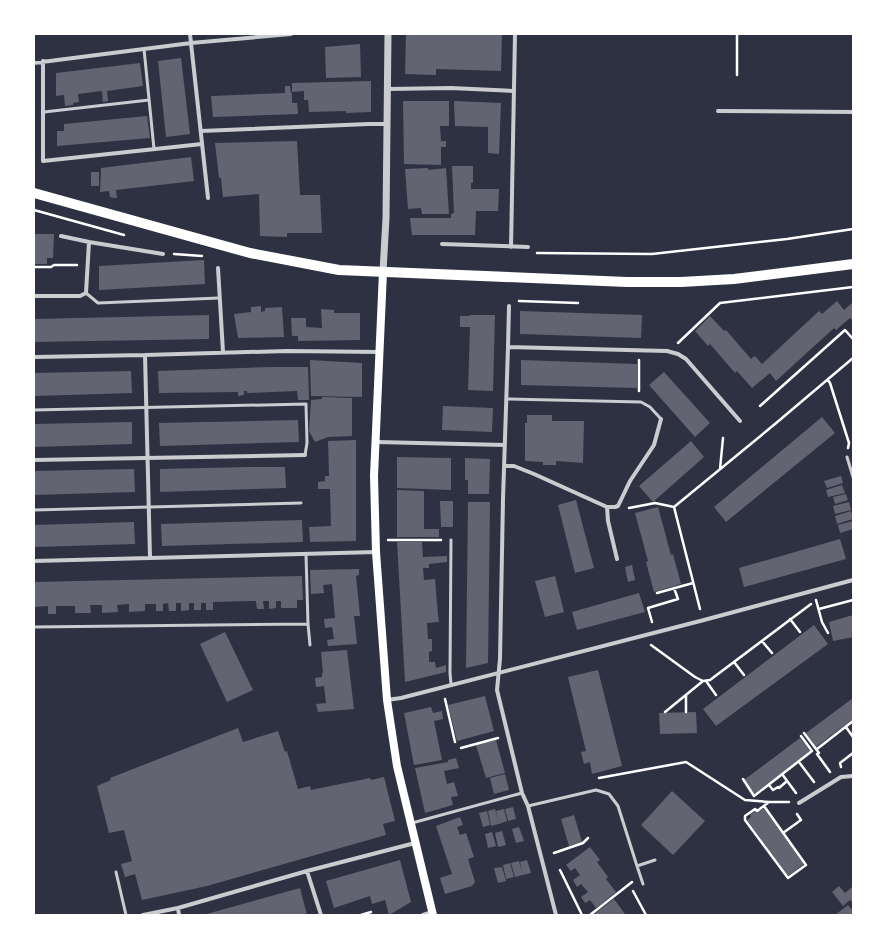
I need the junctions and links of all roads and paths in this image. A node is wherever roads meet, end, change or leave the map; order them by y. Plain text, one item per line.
1 (190, 34) edge
2 (291, 34) edge
3 (388, 34) edge
4 (515, 34) edge
5 (737, 34) edge
6 (192, 43) junction
7 (144, 49) junction
8 (43, 61) junction
9 (34, 63) edge
10 (737, 75) dead end
11 (388, 89) junction
12 (513, 91) junction
13 (149, 100) junction
14 (718, 111) dead end
15 (44, 112) junction
16 (853, 112) edge
17 (387, 124) junction
18 (201, 131) junction
19 (202, 144) junction
20 (154, 149) junction
21 (34, 193) edge
22 (208, 198) dead end
23 (34, 210) edge
24 (853, 229) edge
25 (126, 235) dead end
26 (61, 236) dead end
27 (89, 242) junction
28 (442, 244) dead end
29 (511, 247) junction
30 (528, 247) dead end
31 (534, 253) dead end
32 (163, 254) dead end
33 (170, 254) dead end
34 (209, 258) dead end
35 (853, 264) edge
36 (77, 265) dead end
37 (34, 267) edge
38 (218, 268) dead end
39 (383, 272) junction
40 (853, 287) edge
41 (86, 293) junction
42 (34, 296) edge
43 (220, 298) junction
44 (518, 302) dead end
45 (578, 303) dead end
46 (508, 306) dead end
47 (853, 339) edge
48 (678, 343) dead end
49 (508, 347) junction
50 (223, 352) junction
51 (379, 352) junction
52 (145, 355) junction
53 (34, 357) edge
54 (853, 358) edge
55 (639, 360) dead end
56 (828, 380) junction
57 (507, 399) junction
58 (639, 402) junction
59 (760, 406) dead end
60 (147, 408) junction
61 (34, 410) edge
62 (661, 419) joint
63 (740, 421) dead end
64 (723, 438) dead end
65 (375, 442) junction
66 (505, 445) junction
67 (305, 455) joint
68 (848, 457) joint
69 (148, 458) junction
70 (34, 460) edge
71 (504, 466) junction
72 (720, 469) junction
73 (853, 477) edge
74 (301, 503) dead end
75 (606, 507) junction
76 (674, 507) junction
77 (149, 508) junction
78 (624, 509) dead end
79 (34, 510) edge
80 (386, 540) dead end
81 (451, 540) joint
82 (376, 552) junction
83 (306, 555) junction
84 (150, 557) junction
85 (617, 559) dead end
86 (34, 560) edge
87 (853, 580) edge
88 (693, 583) junction
89 (674, 588) junction
90 (657, 593) dead end
91 (853, 600) edge
92 (819, 609) junction
93 (701, 612) dead end
94 (790, 620) junction
95 (308, 624) junction
96 (653, 625) dead end
97 (34, 628) edge
98 (800, 632) dead end
99 (828, 633) dead end
100 (762, 641) junction
101 (650, 645) dead end
102 (310, 646) dead end
103 (772, 653) dead end
104 (734, 662) junction
105 (498, 672) junction
106 (744, 675) dead end
107 (704, 680) junction
108 (451, 684) junction
109 (686, 695) junction
110 (716, 695) dead end
111 (445, 699) dead end
112 (387, 700) junction
113 (665, 712) dead end
114 (686, 712) dead end
115 (853, 721) edge
116 (846, 727) junction
117 (804, 733) dead end
118 (801, 736) dead end
119 (498, 737) dead end
120 (853, 737) edge
121 (455, 742) dead end
122 (461, 748) dead end
123 (817, 749) junction
124 (853, 753) edge
125 (799, 762) junction
126 (841, 768) dead end
127 (830, 773) dead end
128 (782, 774) junction
129 (853, 776) edge
130 (596, 779) dead end
131 (743, 780) dead end
132 (787, 781) junction
133 (815, 783) dead end
134 (768, 785) junction
135 (792, 787) dead end
136 (522, 793) junction
137 (787, 801) dead end
138 (770, 802) junction
139 (799, 803) dead end
140 (528, 806) junction
141 (764, 806) junction
142 (801, 820) dead end
143 (410, 823) junction
144 (783, 833) junction
145 (588, 838) dead end
146 (415, 843) junction
147 (554, 853) dead end
148 (655, 860) dead end
149 (637, 866) junction
150 (560, 870) dead end
151 (307, 871) junction
152 (116, 872) dead end
153 (643, 884) dead end
154 (178, 908) junction
155 (371, 912) dead end
156 (433, 913) edge
157 (126, 915) edge
158 (143, 915) edge
159 (180, 915) edge
160 (321, 915) edge
161 (361, 915) edge
162 (422, 915) edge
163 (556, 915) edge
164 (582, 915) edge
165 (590, 915) edge
166 (646, 915) edge

1 - 6 street
2 - 6 street
3 - 11 street
4 - 12 street
5 - 10 path
6 - 7 street
6 - 18 street
7 - 8 street
7 - 13 lane
8 - 9 street
8 - 15 street
11 - 12 street
11 - 17 street
12 - 29 street
13 - 15 lane
13 - 20 lane
14 - 16 street
15 - 20 street
17 - 18 street
17 - 39 street
18 - 19 street
19 - 20 street
19 - 22 street
21 - 39 main road
23 - 25 path
24 - 31 path
26 - 27 street
27 - 32 street
27 - 41 street
28 - 29 street
29 - 30 street
33 - 34 path
35 - 39 main road
36 - 37 path
38 - 43 street
39 - 51 main road
40 - 48 path
41 - 42 street
41 - 43 lane
43 - 50 street
44 - 45 path
46 - 49 street
47 - 59 path
49 - 57 street
49 - 63 street
50 - 51 street
50 - 52 street
51 - 65 main road
52 - 53 street
52 - 60 street
54 - 56 path
55 - 58 path
56 - 68 path
56 - 72 path
57 - 58 lane
57 - 66 street
58 - 62 lane
60 - 61 lane
60 - 67 lane
60 - 69 street
62 - 75 street
64 - 72 path
65 - 66 street
65 - 82 main road
66 - 71 street
67 - 69 street
68 - 73 lane
69 - 70 street
69 - 77 street
71 - 75 street
71 - 105 street
72 - 76 path
74 - 77 lane
75 - 85 street
76 - 78 path
76 - 88 path
77 - 79 lane
77 - 84 street
80 - 81 path
81 - 108 lane
82 - 83 street
82 - 112 main road
83 - 84 street
83 - 95 lane
84 - 86 street
87 - 105 street
88 - 89 path
88 - 93 path
89 - 90 path
89 - 96 path
91 - 92 path
92 - 94 path
92 - 99 path
94 - 98 path
94 - 100 path
95 - 97 lane
95 - 102 lane
100 - 103 path
100 - 104 path
101 - 107 path
104 - 106 path
104 - 107 path
105 - 108 street
105 - 136 street
107 - 109 path
107 - 110 path
108 - 112 street
109 - 113 path
109 - 114 path
111 - 121 path
112 - 143 main road
115 - 116 path
116 - 120 path
116 - 123 path
117 - 123 path
118 - 125 path
119 - 122 path
123 - 127 path
124 - 126 path
125 - 128 path
125 - 133 path
128 - 132 path
128 - 134 path
129 - 139 street
130 - 138 path
131 - 134 path
132 - 134 path
132 - 135 path
136 - 140 street
136 - 143 lane
137 - 138 path
138 - 141 path
140 - 149 lane
140 - 163 street
141 - 144 path
141 - 144 path
142 - 144 path
143 - 146 main road
145 - 147 path
146 - 151 street
146 - 156 main road
148 - 149 lane
149 - 153 lane
150 - 164 path
151 - 154 street
151 - 160 street
152 - 157 lane
154 - 158 street
154 - 159 street
155 - 161 path
156 - 162 street
165 - 166 path

